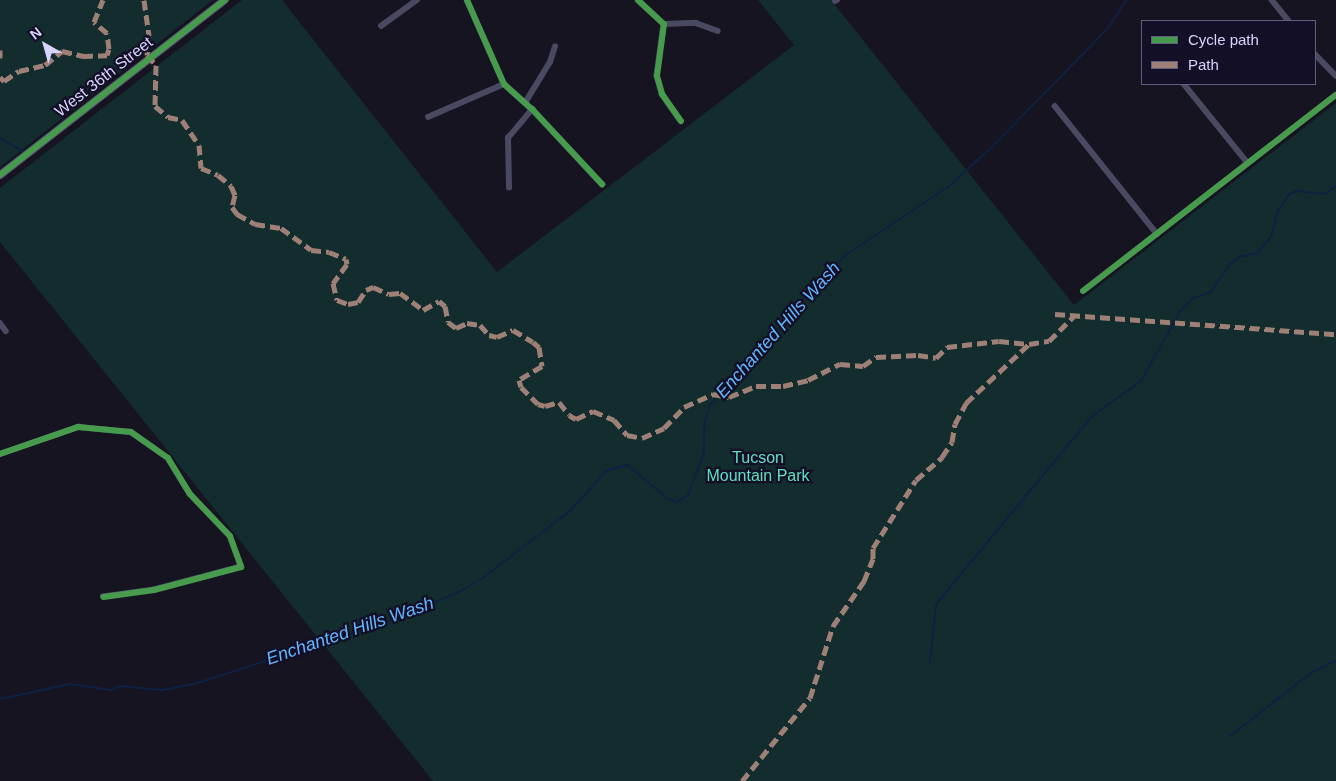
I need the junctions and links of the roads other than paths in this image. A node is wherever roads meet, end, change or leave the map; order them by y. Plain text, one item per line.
1 (225, 0) edge
2 (417, 0) edge
3 (467, 0) edge
4 (638, 0) edge
5 (1272, 0) edge
6 (1289, 20) edge
7 (664, 24) junction
8 (382, 26) dead end
9 (718, 31) dead end
10 (556, 47) dead end
11 (1316, 55) edge
12 (1336, 76) edge
13 (504, 84) junction
14 (1185, 85) edge
15 (1336, 95) edge
16 (525, 104) junction
17 (1055, 106) dead end
18 (532, 109) junction
19 (428, 116) dead end
20 (681, 121) dead end
21 (1248, 164) junction
22 (0, 175) edge
23 (602, 184) dead end
24 (509, 188) dead end
25 (1157, 234) junction
26 (1083, 291) dead end
27 (0, 323) edge
28 (6, 331) dead end
29 (0, 454) edge
30 (103, 597) dead end

1 - 22 street, West 36th Street
2 - 8 street
3 - 13 street
4 - 7 street
5 - 6 street
7 - 9 street
7 - 20 street
10 - 16 street
11 - 12 street
13 - 16 street
13 - 19 street
14 - 21 street
15 - 21 street
16 - 18 street
17 - 25 street
18 - 23 street
18 - 24 street
21 - 25 street
25 - 26 street
27 - 28 street
29 - 30 street

